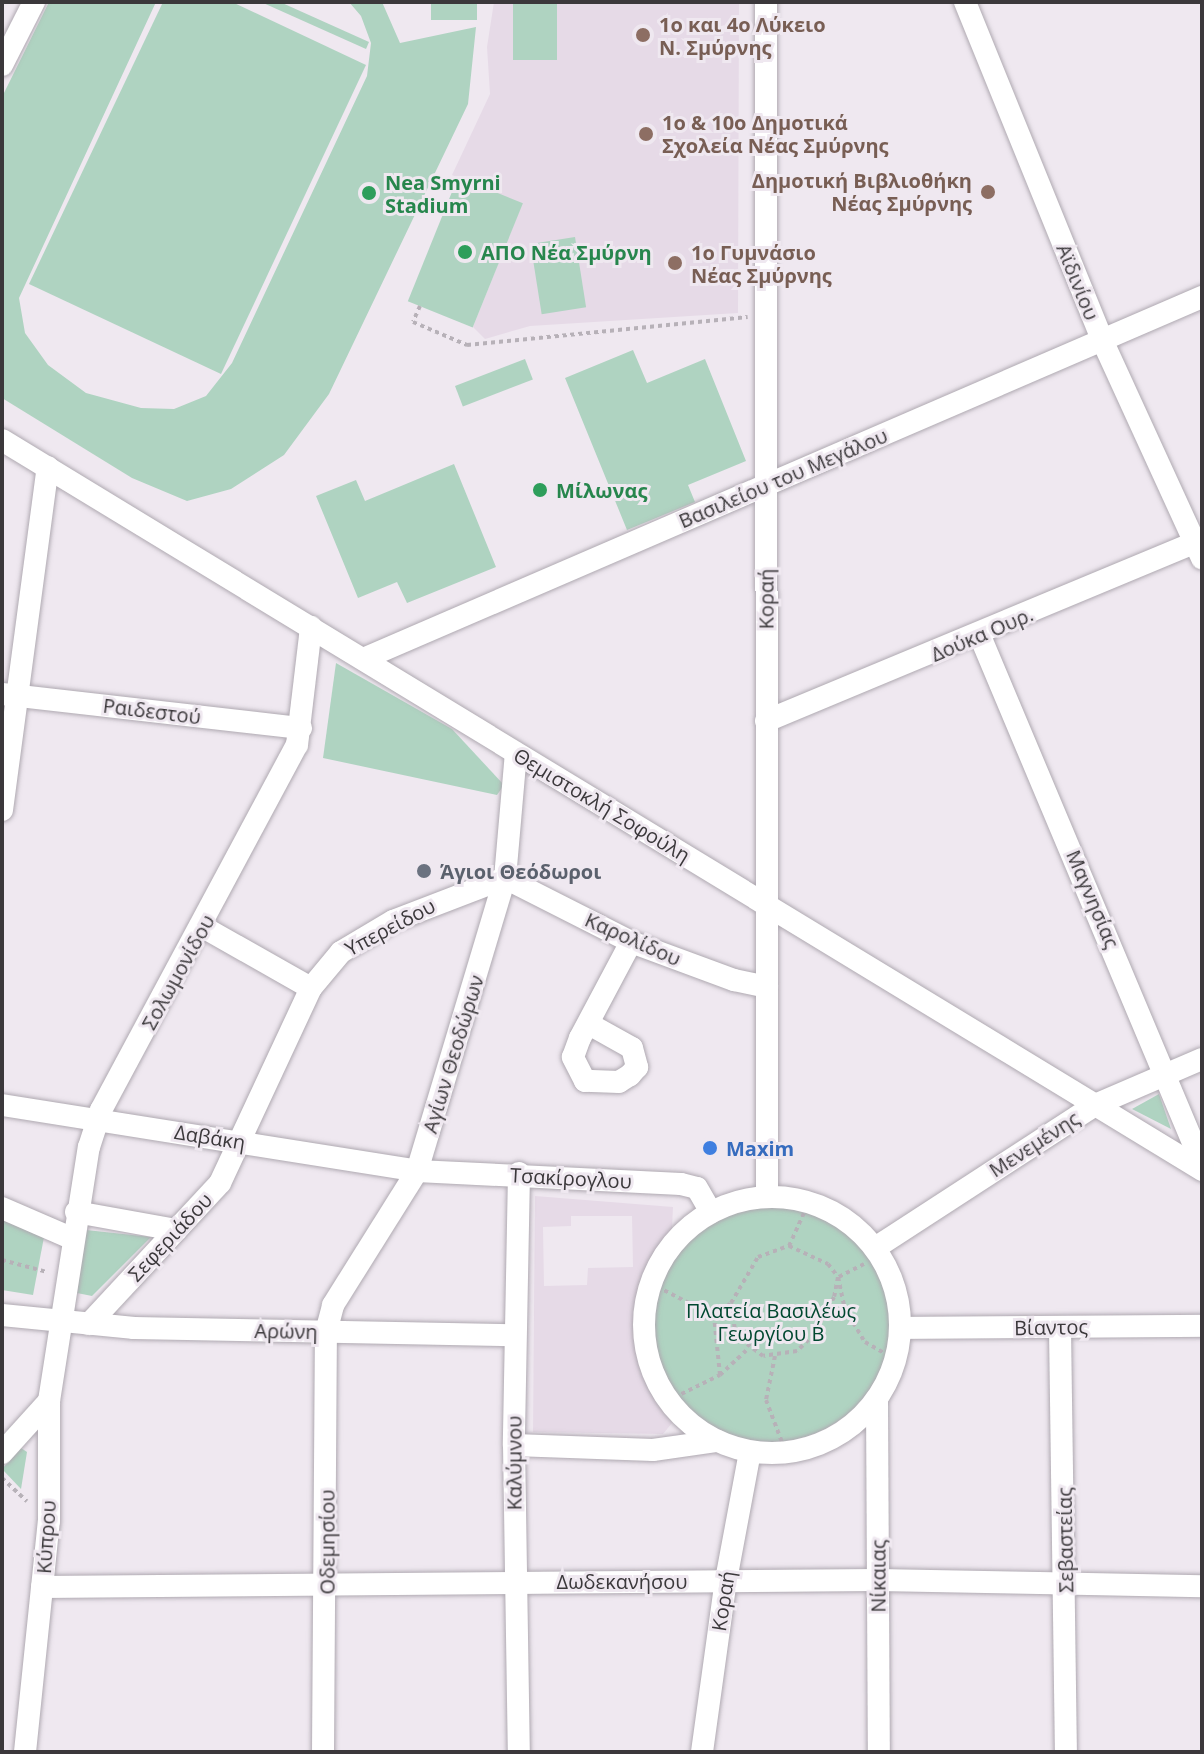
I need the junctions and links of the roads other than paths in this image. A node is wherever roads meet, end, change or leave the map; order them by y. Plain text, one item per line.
1 (34, 2) edge
2 (766, 2) edge
3 (965, 2) edge
4 (2, 65) edge
5 (1202, 297) edge
6 (1103, 342) junction
7 (2, 440) edge
8 (48, 467) junction
9 (766, 485) junction
10 (1199, 550) edge
11 (311, 627) junction
12 (980, 636) junction
13 (363, 659) junction
14 (10, 695) edge
15 (766, 721) junction
16 (301, 728) junction
17 (516, 753) junction
18 (2, 810) edge
19 (505, 878) junction
20 (765, 904) junction
21 (203, 927) junction
22 (631, 942) junction
23 (767, 987) junction
24 (311, 988) junction
25 (589, 1024) dead end
26 (1202, 1059) edge
27 (1168, 1073) junction
28 (2, 1105) edge
29 (1095, 1105) junction
30 (98, 1119) junction
31 (243, 1142) junction
32 (1202, 1164) edge
33 (1202, 1170) edge
34 (417, 1171) junction
35 (519, 1173) junction
36 (767, 1196) junction
37 (2, 1208) edge
38 (76, 1212) junction
39 (711, 1212) junction
40 (176, 1230) junction
41 (71, 1238) junction
42 (878, 1252) junction
43 (2, 1315) edge
44 (59, 1322) junction
45 (89, 1324) junction
46 (1202, 1326) edge
47 (901, 1328) junction
48 (1060, 1328) junction
49 (326, 1332) junction
50 (514, 1335) junction
51 (877, 1399) junction
52 (49, 1401) junction
53 (717, 1441) junction
54 (514, 1445) junction
55 (750, 1452) junction
56 (2, 1453) edge
57 (726, 1580) junction
58 (878, 1580) junction
59 (515, 1582) junction
60 (1202, 1586) edge
61 (42, 1587) junction
62 (1067, 1587) junction
63 (327, 1588) junction
64 (25, 1752) edge
65 (323, 1752) edge
66 (519, 1752) edge
67 (702, 1752) edge
68 (879, 1752) edge
69 (1066, 1752) edge

1 - 4 street
2 - 9 street, Κοραή
3 - 6 street, Αϊδινίου
5 - 6 street, Βασιλείου του Μεγάλου
6 - 9 street, Βασιλείου του Μεγάλου
6 - 10 street, Αϊδινίου
7 - 8 street, Θεμιστοκλή Σοφούλη
8 - 11 street, Θεμιστοκλή Σοφούλη
8 - 14 street
9 - 13 street, Βασιλείου του Μεγάλου
9 - 15 street, Κοραή
10 - 12 street, Δούκα Ουρ.
11 - 13 street, Θεμιστοκλή Σοφούλη
11 - 16 street, Σολωμονίδου
12 - 15 street, Δούκα Ουρ.
12 - 27 street, Μαγνησίας
13 - 17 street, Θεμιστοκλή Σοφούλη
14 - 16 street, Ραιδεστού
14 - 18 street
15 - 20 street, Κοραή
16 - 21 street, Σολωμονίδου
17 - 19 street, Αγίων Θεοδώρων
17 - 20 street, Θεμιστοκλή Σοφούλη
19 - 22 street, Καρολίδου
19 - 24 street, Υπερείδου
19 - 34 street, Αγίων Θεοδώρων
20 - 23 street, Κοραή
20 - 29 street, Θεμιστοκλή Σοφούλη
21 - 24 street
21 - 30 street, Σολωμονίδου
22 - 23 street, Καρολίδου
22 - 25 street
23 - 36 street, Κοραή
24 - 31 street, Υπερείδου
26 - 27 street, Μενεμένης
27 - 29 street, Μενεμένης
27 - 32 street, Μαγνησίας
28 - 30 street, Δαβάκη
29 - 33 street, Θεμιστοκλή Σοφούλη
29 - 42 street, Μενεμένης
30 - 31 street, Δαβάκη
30 - 38 street, Σολωμονίδου
31 - 34 street, Δαβάκη
31 - 40 street, Σεφεριάδου
34 - 35 street, Τσακίρογλου
34 - 49 street, Αγίων Θεοδώρων
35 - 39 street, Τσακίρογλου
35 - 50 street, Καλύμνου
36 - 39 street
36 - 42 street
37 - 41 street
38 - 40 street
38 - 41 street, Σολωμονίδου
39 - 53 street
40 - 45 street, Σεφεριάδου
41 - 44 street, Σολωμονίδου
42 - 47 street
43 - 44 street, Αρώνη
44 - 45 street, Αρώνη
44 - 52 street, Κύπρου
45 - 49 street, Αρώνη
46 - 48 street, Βίαντος
47 - 48 street, Βίαντος
47 - 51 street
48 - 62 street, Σεβαστείας
49 - 50 street, Αρώνη
49 - 63 street, Οδεμησίου
50 - 54 street, Καλύμνου
51 - 55 street
51 - 58 street, Νίκαιας
52 - 56 street
52 - 61 street, Κύπρου
53 - 54 street
53 - 55 street
54 - 59 street, Καλύμνου
55 - 57 street, Κοραή
57 - 58 street, Δωδεκανήσου
57 - 59 street, Δωδεκανήσου
57 - 67 street, Κοραή
58 - 62 street, Δωδεκανήσου
58 - 68 street, Νίκαιας
59 - 63 street, Δωδεκανήσου
59 - 66 street, Καλύμνου
60 - 62 street, Δωδεκανήσου
61 - 63 street, Δωδεκανήσου
61 - 64 street, Κύπρου
62 - 69 street, Σεβαστείας
63 - 65 street, Οδεμησίου

